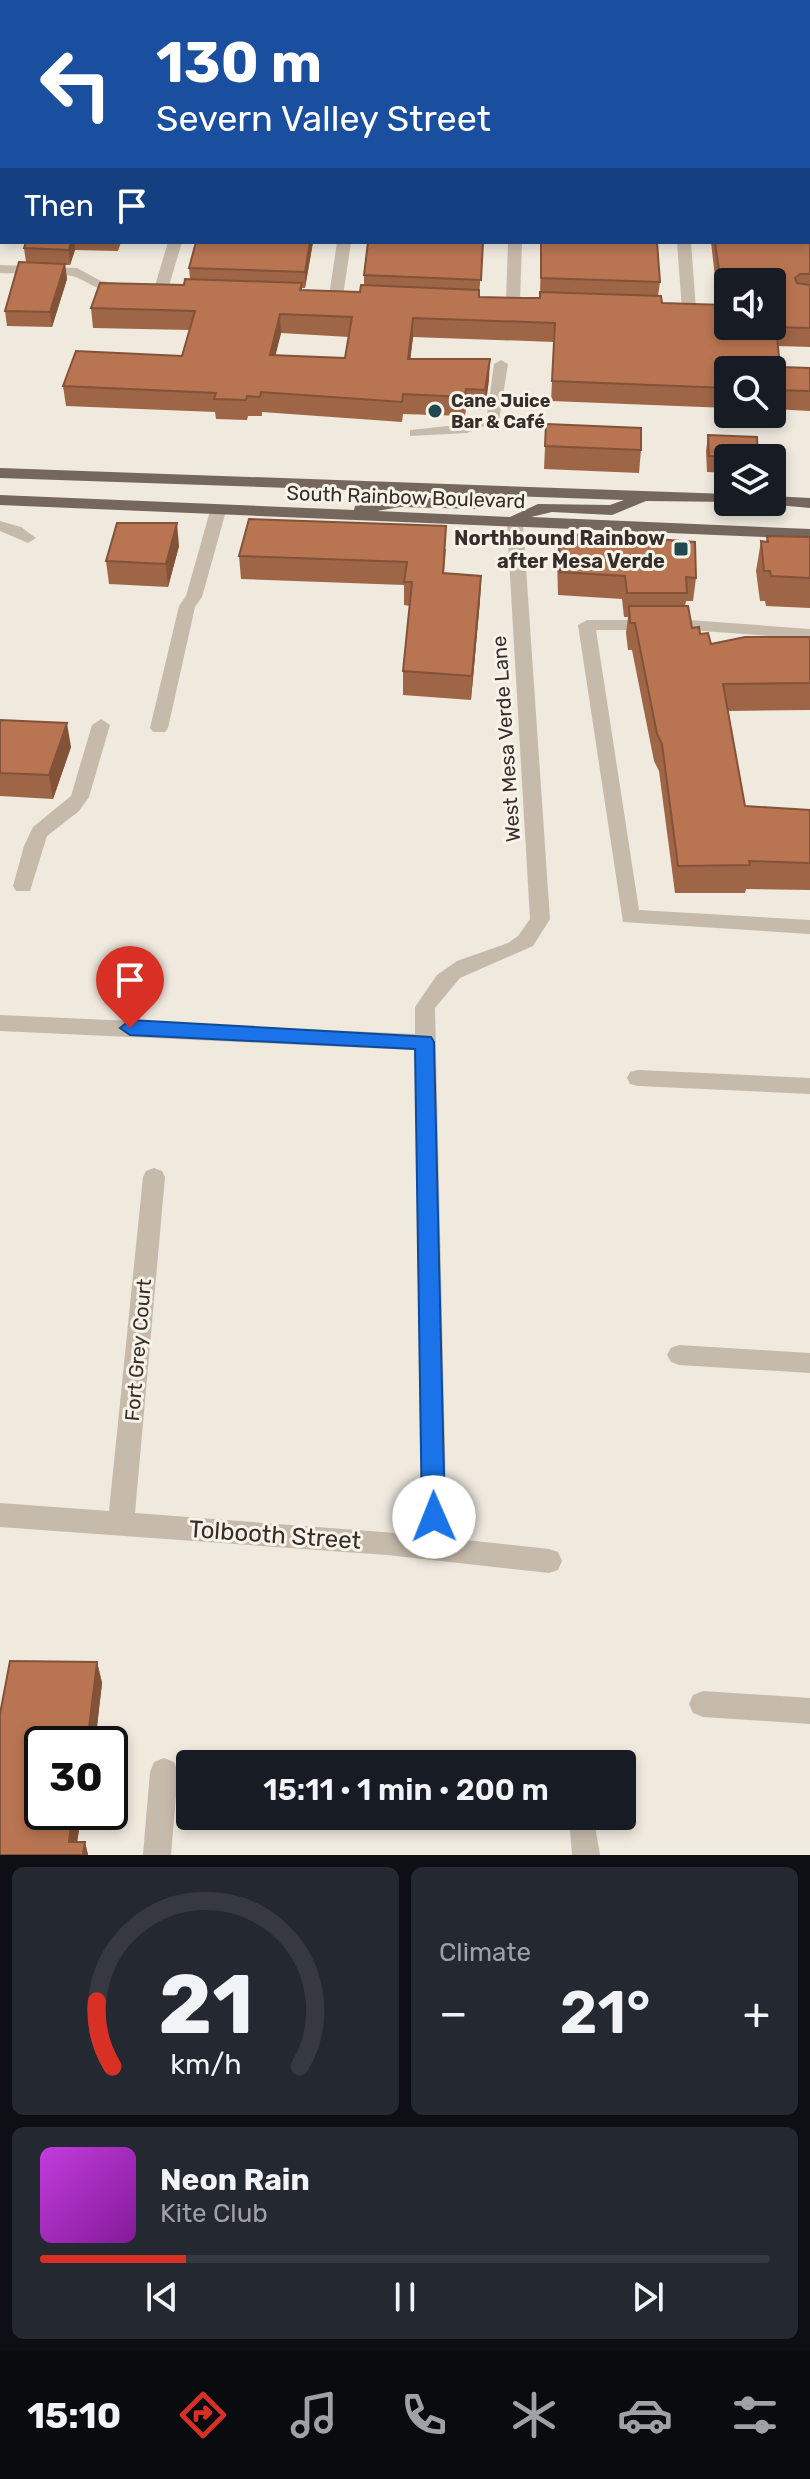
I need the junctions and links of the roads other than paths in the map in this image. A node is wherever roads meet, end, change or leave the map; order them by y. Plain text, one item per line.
1 (174, 244) edge
2 (344, 244) edge
3 (515, 244) edge
4 (684, 244) edge
5 (0, 269) edge
6 (89, 280) junction
7 (0, 281) edge
8 (148, 289) junction
9 (177, 290) edge
10 (320, 295) edge
11 (513, 302) edge
12 (688, 310) edge
13 (501, 364) dead end
14 (415, 433) dead end
15 (0, 473) edge
16 (55, 476) junction
17 (0, 483) edge
18 (512, 491) junction
19 (650, 496) junction
20 (714, 498) edge
21 (0, 500) edge
22 (786, 502) edge
23 (810, 503) edge
24 (218, 511) junction
25 (325, 516) junction
26 (515, 524) junction
27 (0, 526) edge
28 (810, 534) edge
29 (28, 538) dead end
30 (810, 634) edge
31 (101, 725) dead end
32 (159, 728) dead end
33 (23, 886) dead end
34 (810, 927) edge
35 (0, 1023) edge
36 (425, 1042) junction
37 (638, 1078) dead end
38 (810, 1086) edge
39 (154, 1177) dead end
40 (679, 1355) dead end
41 (810, 1363) edge
42 (0, 1515) edge
43 (121, 1524) junction
44 (434, 1549) junction
45 (549, 1561) dead end
46 (703, 1704) dead end
47 (810, 1711) edge
48 (164, 1772) dead end
49 (157, 1855) edge

1 - 8 street
2 - 10 street
3 - 11 street
4 - 12 street
5 - 6 street
6 - 7 street
6 - 8 street
8 - 9 street
13 - 14 street
15 - 16 main road, South Rainbow Boulevard
16 - 17 main road
16 - 18 main road, South Rainbow Boulevard
18 - 19 main road, South Rainbow Boulevard
18 - 25 main road
19 - 20 main road, South Rainbow Boulevard
19 - 26 main road
21 - 24 main road, South Rainbow Boulevard
22 - 23 main road
24 - 25 main road, South Rainbow Boulevard
24 - 32 street
25 - 26 main road, South Rainbow Boulevard
26 - 28 main road, South Rainbow Boulevard
26 - 36 street, West Mesa Verde Lane
27 - 29 street
30 - 34 street
31 - 33 street
35 - 36 street
36 - 44 street
37 - 38 street
39 - 43 street, Fort Grey Court
40 - 41 street
42 - 43 street, Tolbooth Street
43 - 44 street, Tolbooth Street
44 - 45 street, Tolbooth Street
46 - 47 street
48 - 49 street

